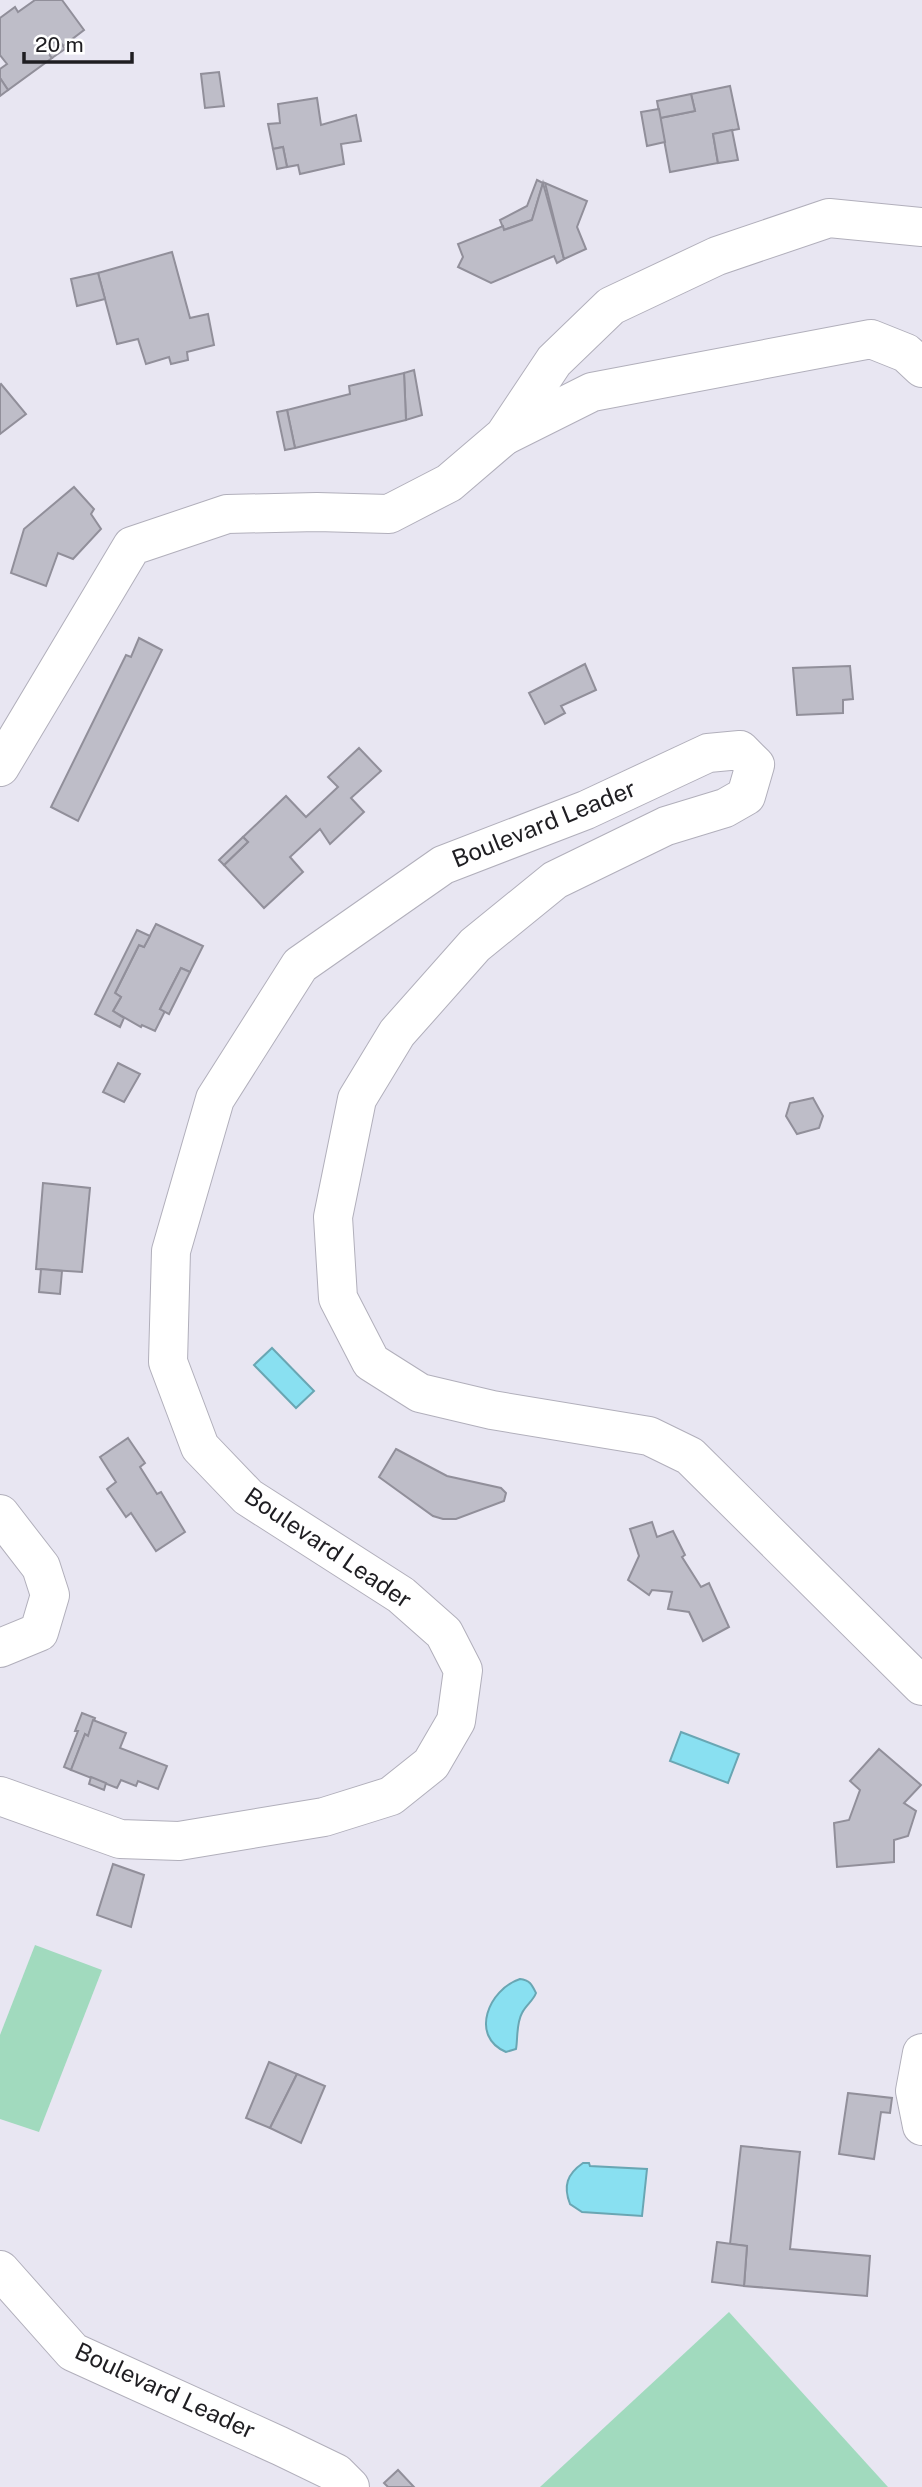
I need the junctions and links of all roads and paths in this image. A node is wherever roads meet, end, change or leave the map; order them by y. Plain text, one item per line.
1 (922, 227) edge
2 (922, 368) edge
3 (504, 436) junction
4 (0, 768) edge
5 (0, 1514) edge
6 (0, 1648) edge
7 (922, 1686) edge
8 (0, 1796) edge
9 (922, 2053) edge
10 (922, 2126) edge
11 (0, 2270) edge
12 (350, 2487) edge

1 - 3 street
2 - 3 street
3 - 4 street
5 - 6 street
7 - 8 street, Boulevard Leader
9 - 10 street
11 - 12 street, Boulevard Leader

